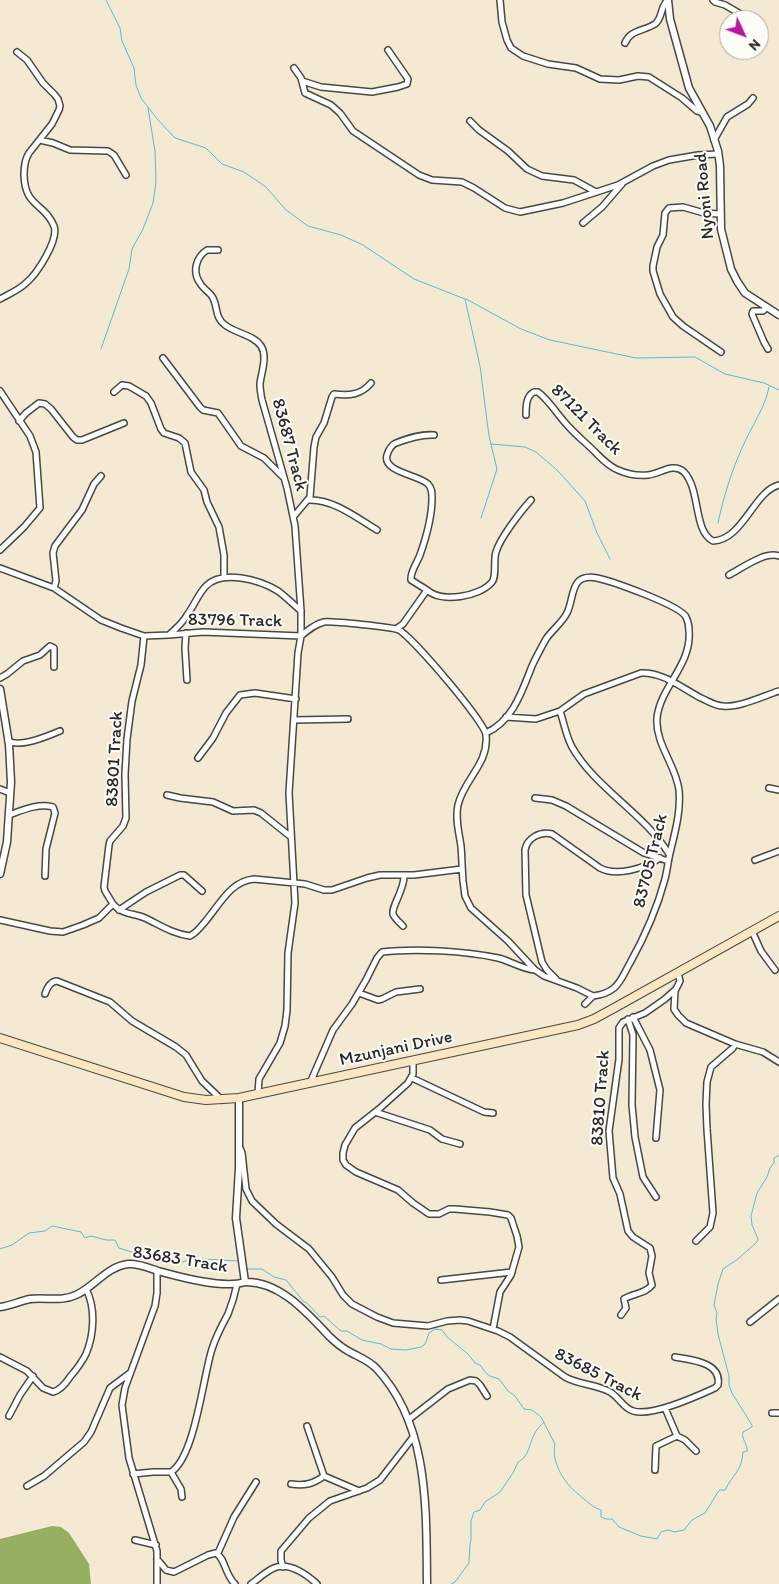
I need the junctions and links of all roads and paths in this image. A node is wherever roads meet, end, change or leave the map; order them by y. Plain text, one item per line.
1 (500, 0) edge
2 (668, 0) edge
3 (674, 0) edge
4 (713, 0) edge
5 (668, 8) junction
6 (734, 10) edge
7 (625, 44) dead end
8 (388, 50) dead end
9 (17, 52) dead end
10 (294, 68) dead end
11 (302, 81) junction
12 (753, 98) dead end
13 (704, 113) junction
14 (470, 120) dead end
15 (40, 140) junction
16 (714, 140) junction
17 (718, 154) junction
18 (126, 175) dead end
19 (623, 184) junction
20 (596, 192) junction
21 (720, 214) junction
22 (583, 224) dead end
23 (218, 250) dead end
24 (0, 299) edge
25 (767, 308) junction
26 (779, 315) edge
27 (768, 349) dead end
28 (721, 352) dead end
29 (163, 358) dead end
30 (371, 383) dead end
31 (0, 391) edge
32 (114, 392) dead end
33 (526, 414) dead end
34 (19, 421) junction
35 (124, 423) dead end
36 (434, 435) dead end
37 (101, 476) dead end
38 (283, 477) junction
39 (779, 485) edge
40 (309, 500) junction
41 (531, 500) dead end
42 (294, 516) junction
43 (377, 530) dead end
44 (0, 550) edge
45 (779, 556) edge
46 (0, 568) edge
47 (729, 575) dead end
48 (224, 577) junction
49 (54, 588) junction
50 (427, 590) junction
51 (301, 611) junction
52 (396, 629) junction
53 (186, 633) junction
54 (169, 635) junction
55 (144, 636) junction
56 (301, 636) junction
57 (54, 667) dead end
58 (0, 678) edge
59 (187, 680) dead end
60 (672, 682) junction
61 (0, 689) edge
62 (779, 691) edge
63 (296, 699) junction
64 (560, 711) junction
65 (506, 717) junction
66 (348, 719) dead end
67 (294, 720) junction
68 (60, 731) dead end
69 (486, 732) junction
70 (8, 741) junction
71 (198, 758) dead end
72 (768, 788) dead end
73 (0, 789) edge
74 (779, 790) edge
75 (10, 794) junction
76 (167, 795) dead end
77 (535, 798) dead end
78 (9, 815) junction
79 (291, 837) junction
80 (779, 850) edge
81 (660, 858) junction
82 (669, 858) junction
83 (755, 860) dead end
84 (462, 869) junction
85 (0, 874) edge
86 (404, 875) junction
87 (45, 876) dead end
88 (295, 884) junction
89 (202, 890) dead end
90 (113, 904) junction
91 (119, 910) junction
92 (779, 916) edge
93 (0, 920) edge
94 (403, 926) dead end
95 (752, 931) junction
96 (535, 970) junction
97 (775, 970) dead end
98 (678, 973) junction
99 (559, 982) junction
100 (420, 989) dead end
101 (675, 990) junction
102 (359, 993) junction
103 (45, 994) dead end
104 (593, 996) junction
105 (586, 1004) dead end
106 (631, 1018) junction
107 (0, 1038) edge
108 (735, 1044) junction
109 (412, 1061) junction
110 (779, 1062) edge
111 (412, 1078) junction
112 (310, 1083) junction
113 (258, 1094) junction
114 (239, 1098) junction
115 (223, 1100) junction
116 (375, 1112) junction
117 (493, 1113) dead end
118 (656, 1138) dead end
119 (460, 1144) dead end
120 (239, 1145) junction
121 (656, 1196) dead end
122 (696, 1241) dead end
123 (157, 1270) junction
124 (512, 1272) junction
125 (441, 1280) dead end
126 (245, 1282) junction
127 (237, 1284) junction
128 (86, 1289) junction
129 (779, 1299) edge
130 (0, 1307) edge
131 (621, 1315) dead end
132 (750, 1322) dead end
133 (492, 1329) junction
134 (0, 1357) edge
135 (675, 1358) dead end
136 (130, 1373) junction
137 (33, 1376) junction
138 (487, 1396) dead end
139 (665, 1408) junction
140 (772, 1412) dead end
141 (779, 1413) edge
142 (9, 1416) dead end
143 (408, 1420) junction
144 (307, 1426) dead end
145 (414, 1436) junction
146 (677, 1436) junction
147 (696, 1451) dead end
148 (655, 1470) dead end
149 (172, 1472) junction
150 (133, 1474) junction
151 (324, 1476) junction
152 (256, 1482) dead end
153 (291, 1484) dead end
154 (27, 1486) dead end
155 (359, 1491) junction
156 (182, 1497) dead end
157 (136, 1540) dead end
158 (156, 1545) junction
159 (218, 1553) junction
160 (157, 1559) junction
161 (283, 1567) junction
162 (157, 1584) edge
163 (235, 1584) edge
164 (251, 1584) edge
165 (317, 1584) edge
166 (427, 1584) edge

1 - 13 street
2 - 5 street, Nyoni Road
2 - 7 street
3 - 5 street
4 - 6 street
5 - 13 street, Nyoni Road
8 - 11 street
9 - 15 street
10 - 11 street
11 - 20 street
12 - 16 street
13 - 16 street, Nyoni Road
14 - 20 street
15 - 18 street
15 - 24 street
16 - 17 street, Nyoni Road
17 - 19 street
17 - 21 street, Nyoni Road
19 - 20 street
19 - 22 street
21 - 25 street, Nyoni Road
21 - 28 street
23 - 38 street, 83687 Track
25 - 26 street, Nyoni Road
25 - 27 street
29 - 38 street
30 - 40 street
31 - 34 street
32 - 48 street
33 - 39 street, 87121 Track
34 - 35 street
34 - 44 street
36 - 50 street
37 - 49 street
38 - 42 street, 83687 Track
40 - 42 street
40 - 43 street
41 - 50 street
42 - 51 street, 83687 Track
45 - 47 street
46 - 49 street
48 - 51 street
48 - 54 street
49 - 55 street
50 - 52 street
51 - 56 street, 83687 Track
52 - 56 street
52 - 69 street
53 - 54 street, 83796 Track
53 - 56 street, 83796 Track
53 - 59 street
54 - 55 street, 83796 Track
55 - 90 street, 83801 Track
56 - 63 street, 83687 Track
57 - 58 street
60 - 62 street
60 - 64 street
60 - 65 street, 83705 Track
60 - 82 street, 83705 Track
61 - 70 street
63 - 67 street, 83687 Track
63 - 71 street
64 - 65 street
64 - 82 street
65 - 69 street, 83705 Track
66 - 67 street
67 - 79 street, 83687 Track
68 - 70 street
69 - 84 street
70 - 75 street
72 - 74 street
73 - 75 street
75 - 78 street
76 - 79 street
77 - 81 street
78 - 85 street
78 - 87 street
79 - 88 street, 83687 Track
80 - 83 street
81 - 82 street
81 - 99 street
82 - 104 street, 83705 Track
84 - 86 street
84 - 96 street
86 - 88 street
86 - 94 street
88 - 91 street
88 - 113 street, 83687 Track
89 - 91 street
90 - 91 street
90 - 93 street
92 - 95 main road, Mzunjani Drive
95 - 97 street
95 - 98 main road, Mzunjani Drive
96 - 99 street
96 - 102 street
98 - 101 street
98 - 109 main road, Mzunjani Drive
99 - 104 street
100 - 102 street
101 - 106 street
101 - 108 street
102 - 112 street
103 - 115 street
104 - 105 street, 83705 Track
106 - 118 street
106 - 121 street
106 - 131 street, 83810 Track
107 - 115 main road, Mzunjani Drive
108 - 110 street
108 - 122 street
109 - 111 street
109 - 112 main road, Mzunjani Drive
111 - 116 street
111 - 117 street
112 - 113 main road, Mzunjani Drive
113 - 114 main road, Mzunjani Drive
114 - 115 main road, Mzunjani Drive
114 - 120 street
116 - 119 street
116 - 124 street
120 - 126 street
120 - 133 street, 83685 Track
123 - 127 street, 83683 Track
123 - 128 street, 83683 Track
123 - 136 street
124 - 125 street
124 - 133 street
126 - 127 street, 83683 Track
126 - 143 street
127 - 149 street
128 - 130 street, 83683 Track
128 - 137 street
129 - 132 street
133 - 139 street, 83685 Track
134 - 137 street
135 - 139 street, 83685 Track
136 - 150 street
136 - 154 street
137 - 142 street
138 - 143 street
139 - 146 street
140 - 141 street
143 - 145 street
144 - 151 street
145 - 155 street
145 - 166 street
146 - 147 street
146 - 148 street
149 - 150 street
149 - 156 street
150 - 158 street
151 - 153 street
151 - 155 street
152 - 159 street
155 - 161 street
157 - 158 street
158 - 160 street
159 - 160 street
159 - 163 street
160 - 162 street
161 - 164 street
161 - 165 street

